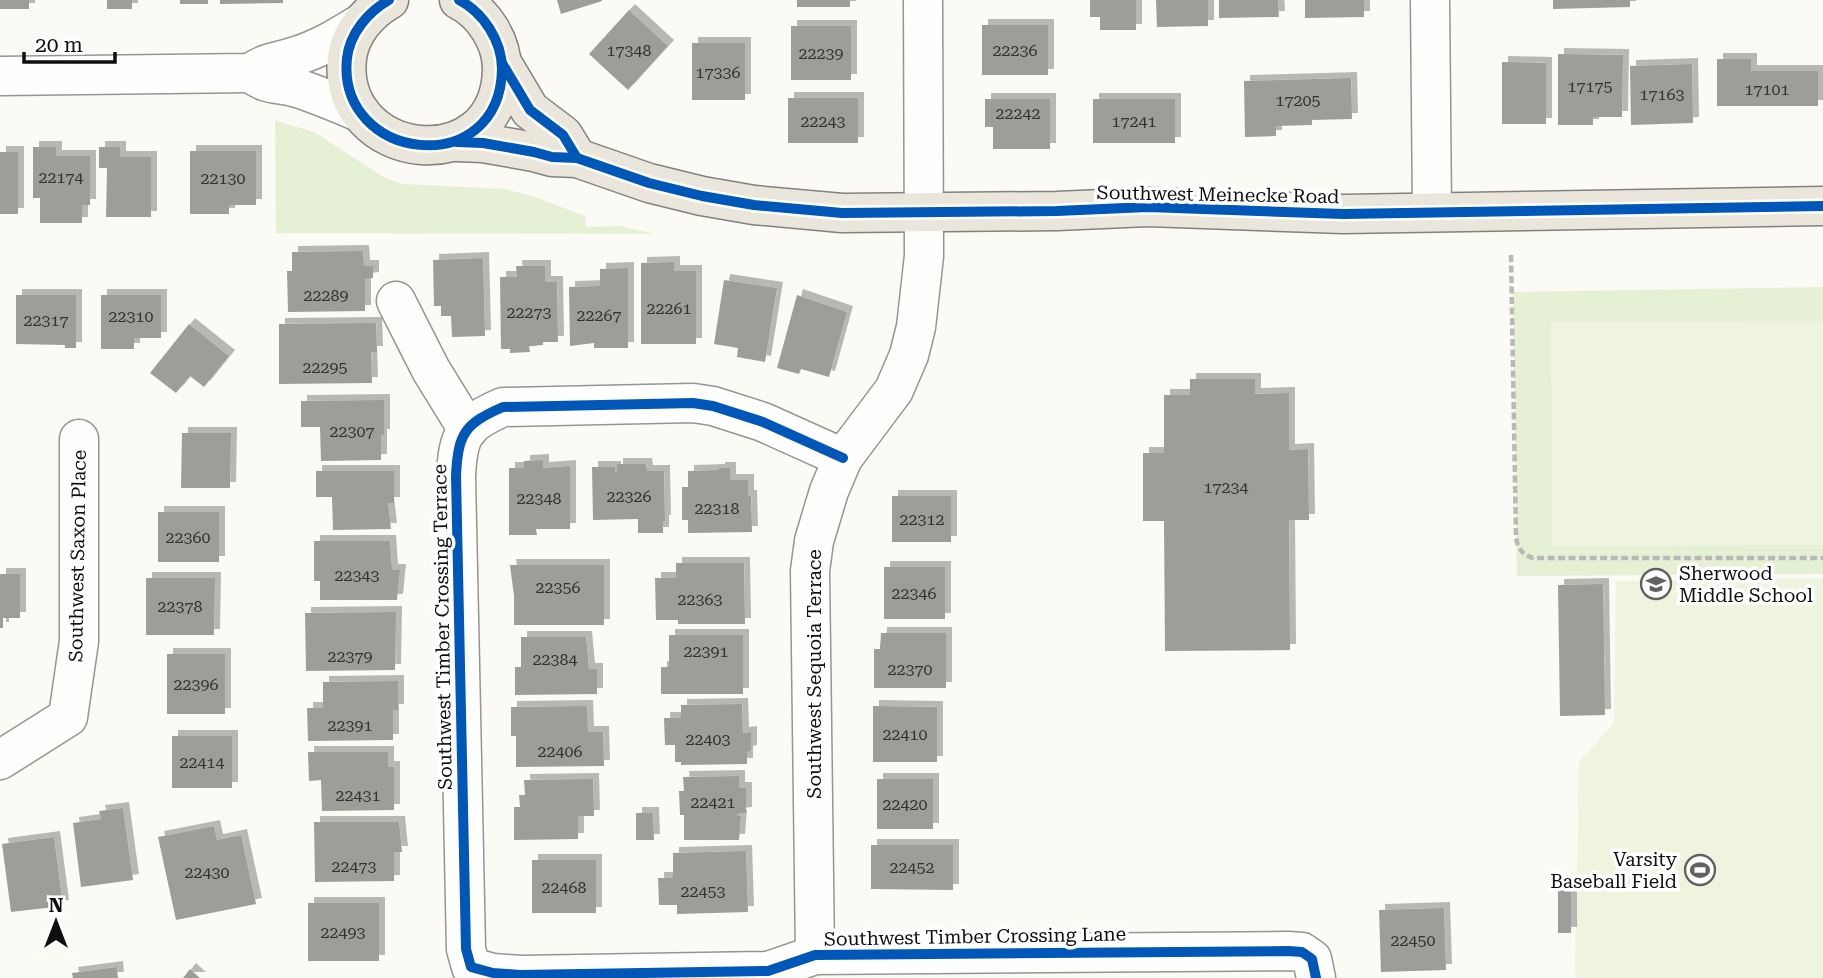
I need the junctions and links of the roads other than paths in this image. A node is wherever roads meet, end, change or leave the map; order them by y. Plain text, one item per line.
1 (389, 0) edge
2 (923, 0) edge
3 (1430, 0) edge
4 (472, 6) edge
5 (360, 24) junction
6 (502, 62) junction
7 (250, 73) junction
8 (0, 76) edge
9 (361, 113) junction
10 (457, 142) junction
11 (577, 158) junction
12 (1823, 206) edge
13 (922, 212) junction
14 (1432, 212) junction
15 (396, 301) dead end
16 (468, 429) junction
17 (79, 439) dead end
18 (843, 458) junction
19 (0, 760) edge
20 (816, 955) junction
21 (471, 967) joint
22 (1314, 968) edge

1 - 5 main road
2 - 13 street, Southwest Sequoia Terrace
3 - 14 street
4 - 6 main road
5 - 7 street
5 - 9 main road
6 - 10 main road
6 - 11 main road
7 - 8 street
7 - 9 street
9 - 10 main road, Southwest Meinecke Road
10 - 11 main road, Southwest Meinecke Road
11 - 13 main road, Southwest Meinecke Road
12 - 14 main road, Southwest Meinecke Road
13 - 14 main road, Southwest Meinecke Road
13 - 18 street, Southwest Sequoia Terrace
15 - 16 street
16 - 18 street
16 - 21 street, Southwest Timber Crossing Terrace
17 - 19 street, Southwest Saxon Place
18 - 20 street, Southwest Sequoia Terrace
20 - 21 street, Southwest Timber Crossing Lane
20 - 22 street, Southwest Timber Crossing Lane

